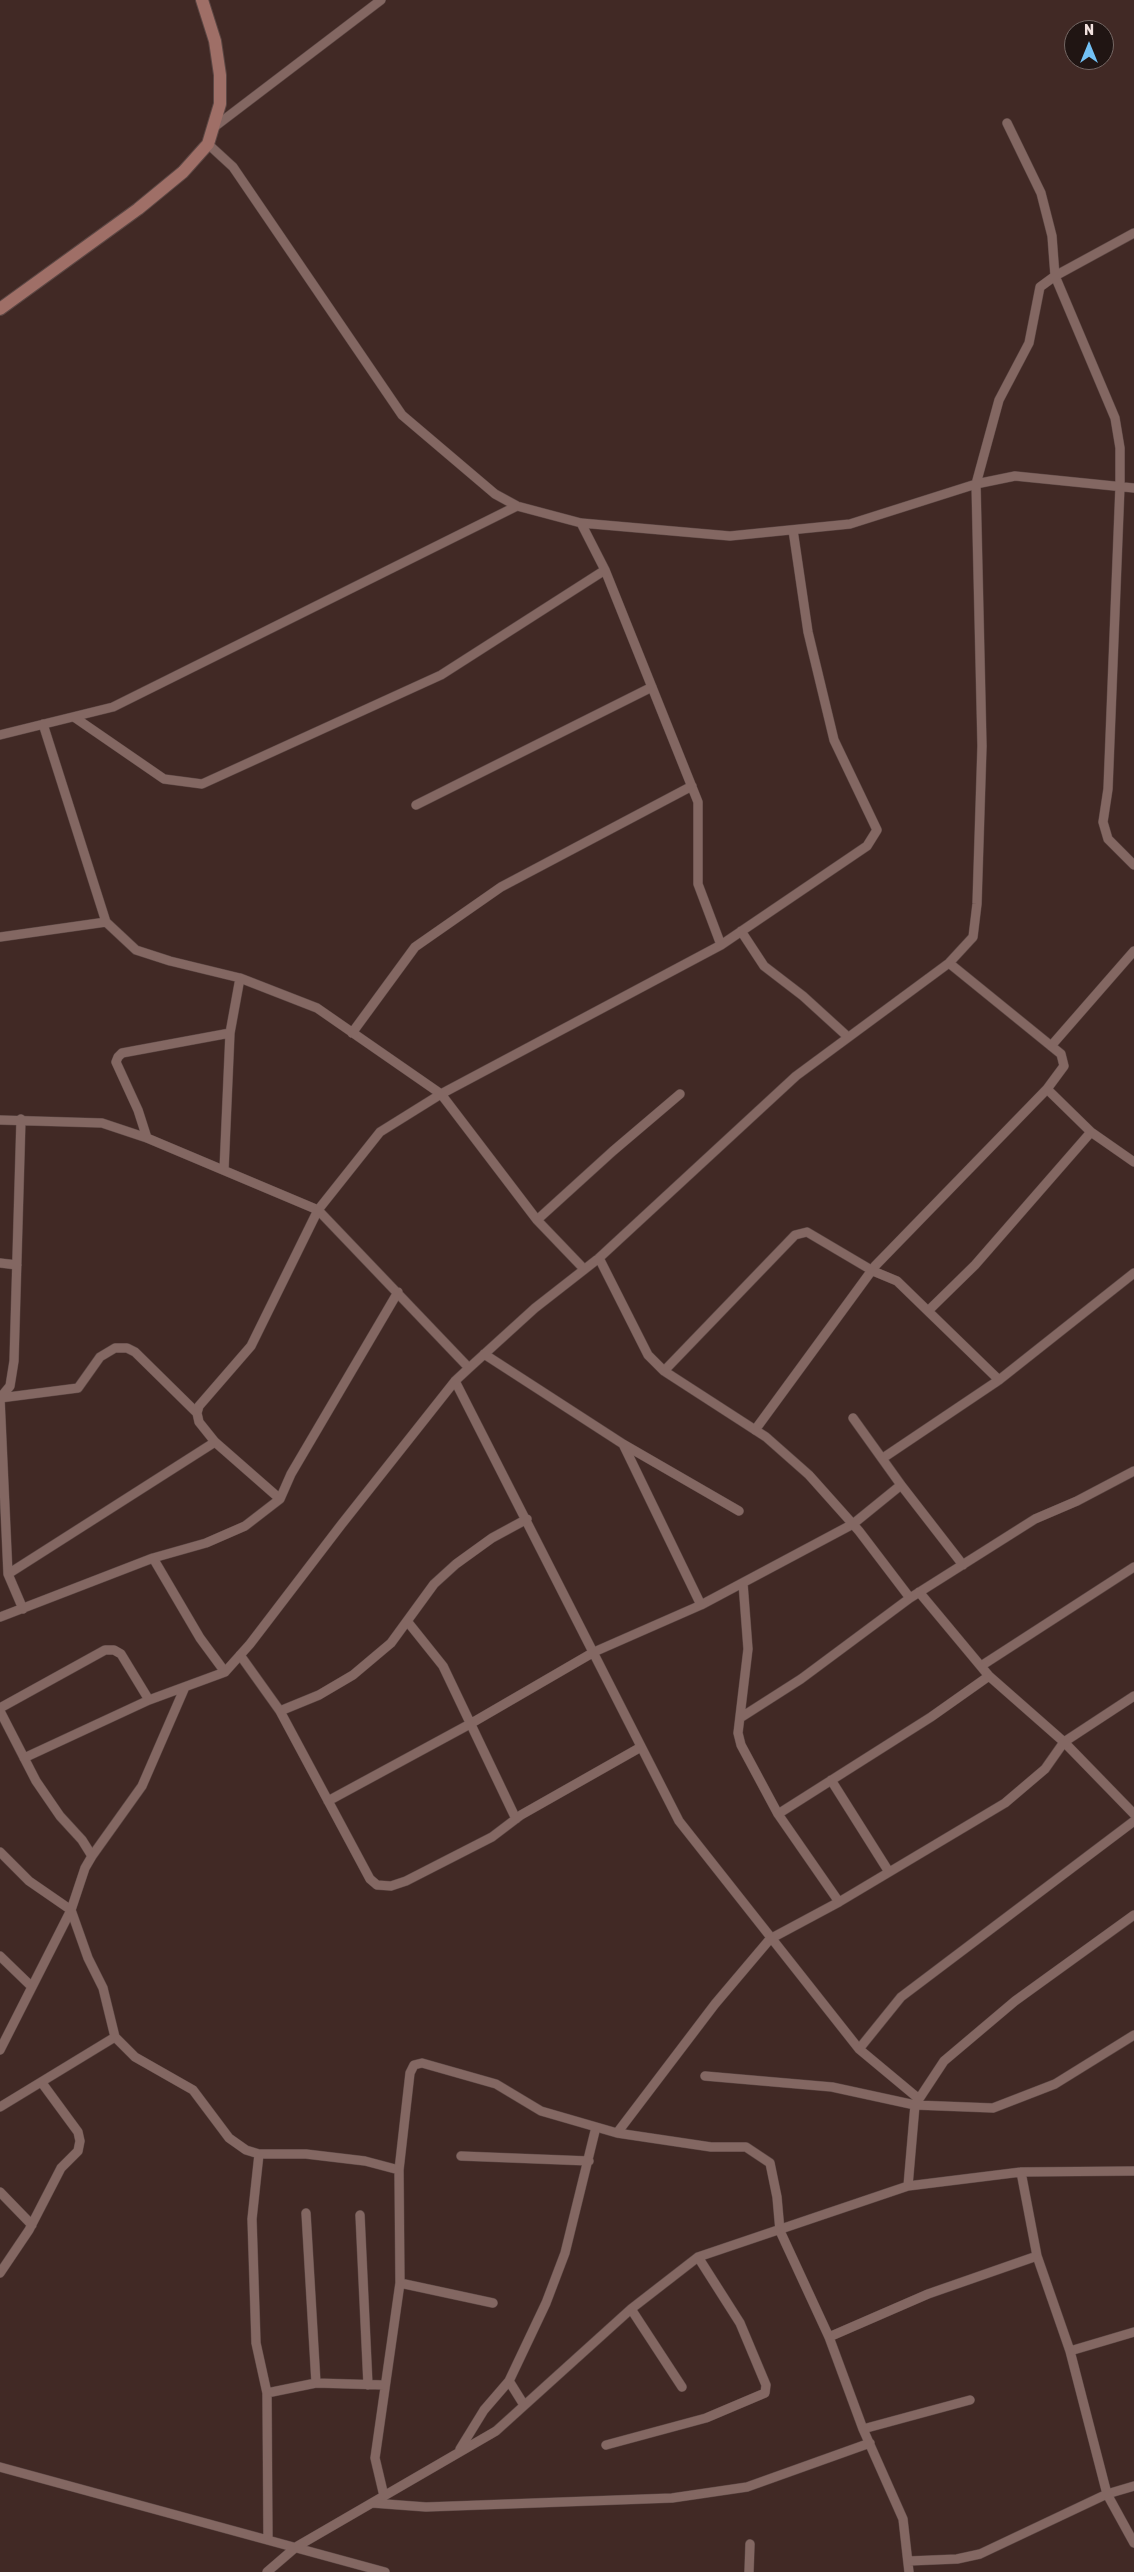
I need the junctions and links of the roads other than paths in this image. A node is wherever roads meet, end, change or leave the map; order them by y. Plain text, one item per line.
1 (202, 0) edge
2 (381, 0) edge
3 (1006, 123) dead end
4 (213, 128) junction
5 (208, 144) junction
6 (1134, 233) edge
7 (1056, 276) junction
8 (0, 309) edge
9 (976, 484) junction
10 (1120, 486) junction
11 (1134, 488) edge
12 (517, 506) junction
13 (581, 523) junction
14 (793, 530) junction
15 (605, 570) junction
16 (652, 687) junction
17 (74, 717) junction
18 (42, 724) junction
19 (0, 735) edge
20 (692, 786) junction
21 (416, 804) dead end
22 (1134, 865) edge
23 (106, 922) junction
24 (741, 931) junction
25 (0, 937) edge
26 (721, 945) junction
27 (1134, 951) edge
28 (949, 962) junction
29 (240, 978) junction
30 (230, 1033) junction
31 (352, 1033) junction
32 (848, 1038) junction
33 (1051, 1046) junction
34 (1047, 1089) junction
35 (441, 1094) junction
36 (680, 1094) dead end
37 (21, 1119) junction
38 (0, 1120) edge
39 (1092, 1132) junction
40 (147, 1138) junction
41 (1134, 1162) edge
42 (224, 1170) junction
43 (318, 1210) junction
44 (537, 1220) junction
45 (599, 1258) junction
46 (0, 1263) edge
47 (17, 1265) junction
48 (584, 1269) junction
49 (873, 1271) junction
50 (1134, 1272) edge
51 (398, 1292) junction
52 (928, 1311) junction
53 (484, 1354) junction
54 (469, 1368) junction
55 (664, 1371) junction
56 (999, 1380) junction
57 (455, 1382) junction
58 (0, 1398) edge
59 (197, 1413) junction
60 (853, 1418) dead end
61 (755, 1430) junction
62 (214, 1442) junction
63 (623, 1444) junction
64 (884, 1458) junction
65 (1134, 1471) edge
66 (2, 1481) edge
67 (900, 1485) junction
68 (280, 1499) junction
69 (739, 1511) dead end
70 (527, 1519) junction
71 (853, 1524) junction
72 (153, 1558) junction
73 (963, 1565) junction
74 (1134, 1567) edge
75 (8, 1574) junction
76 (743, 1583) junction
77 (920, 1592) junction
78 (910, 1598) junction
79 (701, 1605) junction
80 (23, 1609) junction
81 (0, 1617) edge
82 (407, 1621) junction
83 (594, 1652) junction
84 (240, 1656) junction
85 (981, 1666) junction
86 (225, 1672) junction
87 (989, 1676) junction
88 (185, 1687) junction
89 (1134, 1696) edge
90 (149, 1700) junction
91 (280, 1711) junction
92 (1, 1713) edge
93 (740, 1718) junction
94 (470, 1724) junction
95 (1064, 1742) junction
96 (641, 1747) junction
97 (24, 1758) junction
98 (831, 1780) junction
99 (328, 1801) junction
100 (778, 1814) junction
101 (1134, 1814) edge
102 (516, 1819) junction
103 (1134, 1820) edge
104 (0, 1852) edge
105 (92, 1856) junction
106 (889, 1872) junction
107 (839, 1902) junction
108 (71, 1910) junction
109 (1134, 1916) edge
110 (770, 1939) junction
111 (0, 1956) edge
112 (31, 1986) junction
113 (1134, 2035) edge
114 (115, 2037) junction
115 (859, 2049) junction
116 (0, 2050) edge
117 (705, 2076) dead end
118 (42, 2083) junction
119 (917, 2102) junction
120 (0, 2107) edge
121 (596, 2127) junction
122 (618, 2133) junction
123 (259, 2154) junction
124 (461, 2156) dead end
125 (589, 2161) junction
126 (399, 2170) junction
127 (1134, 2171) edge
128 (1021, 2172) junction
129 (908, 2186) junction
130 (0, 2192) edge
131 (306, 2213) dead end
132 (360, 2215) dead end
133 (32, 2225) junction
134 (780, 2231) junction
135 (1037, 2256) junction
136 (698, 2257) junction
137 (0, 2273) edge
138 (400, 2283) junction
139 (493, 2302) dead end
140 (631, 2309) junction
141 (1134, 2332) edge
142 (829, 2336) junction
143 (1070, 2351) junction
144 (509, 2381) junction
145 (316, 2383) junction
146 (368, 2385) junction
147 (384, 2385) junction
148 (682, 2386) dead end
149 (267, 2393) junction
150 (970, 2400) dead end
151 (524, 2404) junction
152 (863, 2429) junction
153 (870, 2443) junction
154 (606, 2445) dead end
155 (458, 2452) junction
156 (0, 2467) edge
157 (1134, 2486) edge
158 (1107, 2494) junction
159 (384, 2496) junction
160 (372, 2503) junction
161 (268, 2539) junction
162 (1134, 2543) edge
163 (750, 2544) dead end
164 (296, 2547) junction
165 (909, 2561) junction
166 (268, 2572) edge
167 (386, 2572) edge
168 (749, 2572) edge
169 (909, 2572) edge

1 - 4 street
2 - 4 street
3 - 7 street
4 - 5 street
5 - 8 street
5 - 12 street
6 - 7 street
7 - 9 street
7 - 10 street
9 - 10 street
9 - 14 street
9 - 28 street
10 - 11 street
10 - 22 street
12 - 13 street
12 - 17 street
13 - 14 street
13 - 15 street
14 - 24 street
15 - 16 street
15 - 17 street
16 - 20 street
16 - 21 street
17 - 18 street
18 - 19 street
18 - 23 street
20 - 26 street
20 - 31 street
23 - 25 street
23 - 29 street
24 - 26 street
24 - 32 street
26 - 35 street
27 - 33 street
28 - 32 street
28 - 33 street
29 - 30 street
29 - 31 street
30 - 40 street
30 - 42 street
31 - 35 street
32 - 45 street
33 - 34 street
34 - 39 street
34 - 49 street
35 - 43 street
35 - 44 street
36 - 44 street
37 - 38 street
37 - 40 street
37 - 47 street
39 - 41 street
39 - 52 street
40 - 42 street
42 - 43 street
43 - 51 street
43 - 59 street
44 - 48 street
45 - 48 street
45 - 55 street
46 - 47 street
47 - 58 street
48 - 53 street
49 - 52 street
49 - 55 street
49 - 61 street
50 - 56 street
51 - 54 street
51 - 68 street
52 - 56 street
53 - 54 street
53 - 63 street
54 - 57 street
55 - 61 street
56 - 64 street
57 - 70 street
57 - 84 street
58 - 59 street
58 - 66 street
59 - 62 street
60 - 64 street
61 - 71 street
62 - 68 street
62 - 75 street
63 - 69 street
63 - 79 street
64 - 67 street
65 - 73 street
66 - 75 street
67 - 71 street
67 - 73 street
68 - 72 street
70 - 82 street
70 - 83 street
71 - 76 street
71 - 78 street
72 - 80 street
72 - 86 street
73 - 77 street
74 - 85 street
75 - 80 street
76 - 79 street
76 - 93 street
77 - 78 street
77 - 85 street
78 - 93 street
79 - 83 street
80 - 81 street
82 - 91 street
82 - 94 street
83 - 94 street
83 - 96 street
84 - 86 street
84 - 91 street
85 - 87 street
86 - 88 street
87 - 95 street
87 - 98 street
88 - 90 street
88 - 105 street
89 - 95 street
90 - 92 street
90 - 97 street
91 - 99 street
92 - 97 street
93 - 100 street
94 - 99 street
94 - 102 street
95 - 101 street
95 - 106 street
96 - 102 street
96 - 110 street
97 - 105 street
98 - 100 street
98 - 106 street
99 - 102 street
100 - 107 street
103 - 115 street
104 - 108 street
105 - 108 street
106 - 107 street
107 - 110 street
108 - 112 street
108 - 114 street
109 - 119 street
110 - 115 street
110 - 122 street
111 - 112 street
112 - 116 street
113 - 119 street
114 - 118 street
114 - 123 street
115 - 119 street
117 - 119 street
118 - 120 street
118 - 133 street
119 - 129 street
121 - 122 street
121 - 125 street
121 - 126 street
122 - 134 street
123 - 126 street
123 - 149 street
124 - 125 street
125 - 144 street
126 - 138 street
127 - 128 street
128 - 129 street
128 - 135 street
129 - 134 street
130 - 133 street
131 - 145 street
132 - 146 street
133 - 137 street
134 - 136 street
134 - 142 street
135 - 142 street
135 - 143 street
136 - 140 street
136 - 154 street
138 - 139 street
138 - 147 street
140 - 148 street
140 - 151 street
141 - 143 street
142 - 152 street
143 - 158 street
144 - 151 street
144 - 155 street
145 - 146 street
145 - 149 street
146 - 147 street
147 - 159 street
149 - 161 street
150 - 152 street
151 - 155 street
152 - 153 street
153 - 160 street
153 - 165 street
155 - 159 street
156 - 161 street
157 - 158 street
158 - 162 street
158 - 165 street
159 - 160 street
160 - 164 street
161 - 164 street
163 - 168 street
164 - 166 street
164 - 167 street
165 - 169 street

